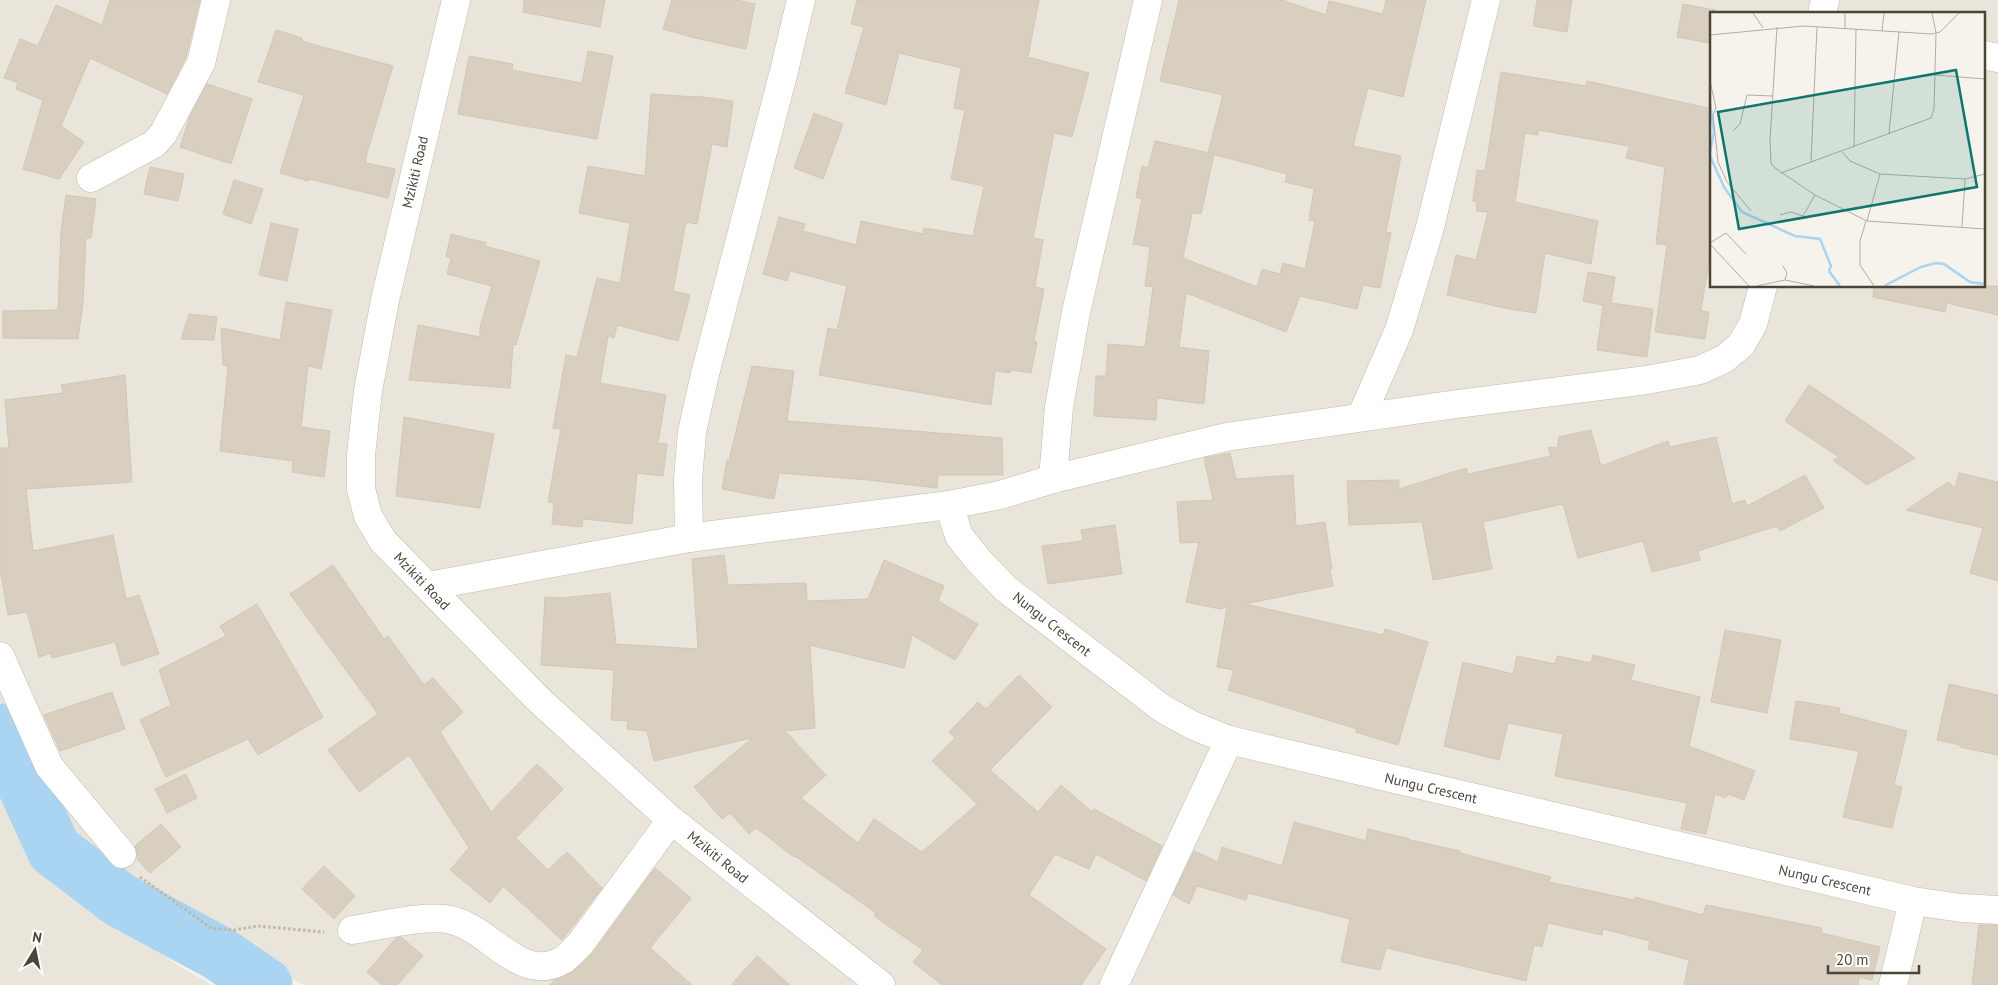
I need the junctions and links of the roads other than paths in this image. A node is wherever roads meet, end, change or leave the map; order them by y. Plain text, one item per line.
1 (216, 0) edge
2 (456, 0) edge
3 (801, 0) edge
4 (1148, 0) edge
5 (1486, 0) edge
6 (91, 178) dead end
7 (1762, 288) edge
8 (1361, 417) junction
9 (1052, 479) junction
10 (949, 505) junction
11 (688, 538) junction
12 (428, 586) junction
13 (0, 656) edge
14 (1229, 740) junction
15 (671, 820) junction
16 (122, 854) road end
17 (1913, 901) junction
18 (1998, 910) edge
19 (352, 930) road end
20 (881, 985) edge
21 (1114, 985) edge
22 (1893, 985) edge

1 - 6 street
2 - 12 street, Mzikiti Road
3 - 11 street
4 - 9 street
5 - 8 street
7 - 8 street
8 - 9 street
9 - 10 street
10 - 11 street
10 - 14 street, Nungu Crescent
11 - 12 street
12 - 15 street, Mzikiti Road
13 - 16 street
14 - 17 street, Nungu Crescent
14 - 21 street
15 - 19 street
15 - 20 street, Mzikiti Road
17 - 18 street, Nungu Crescent
17 - 22 street

